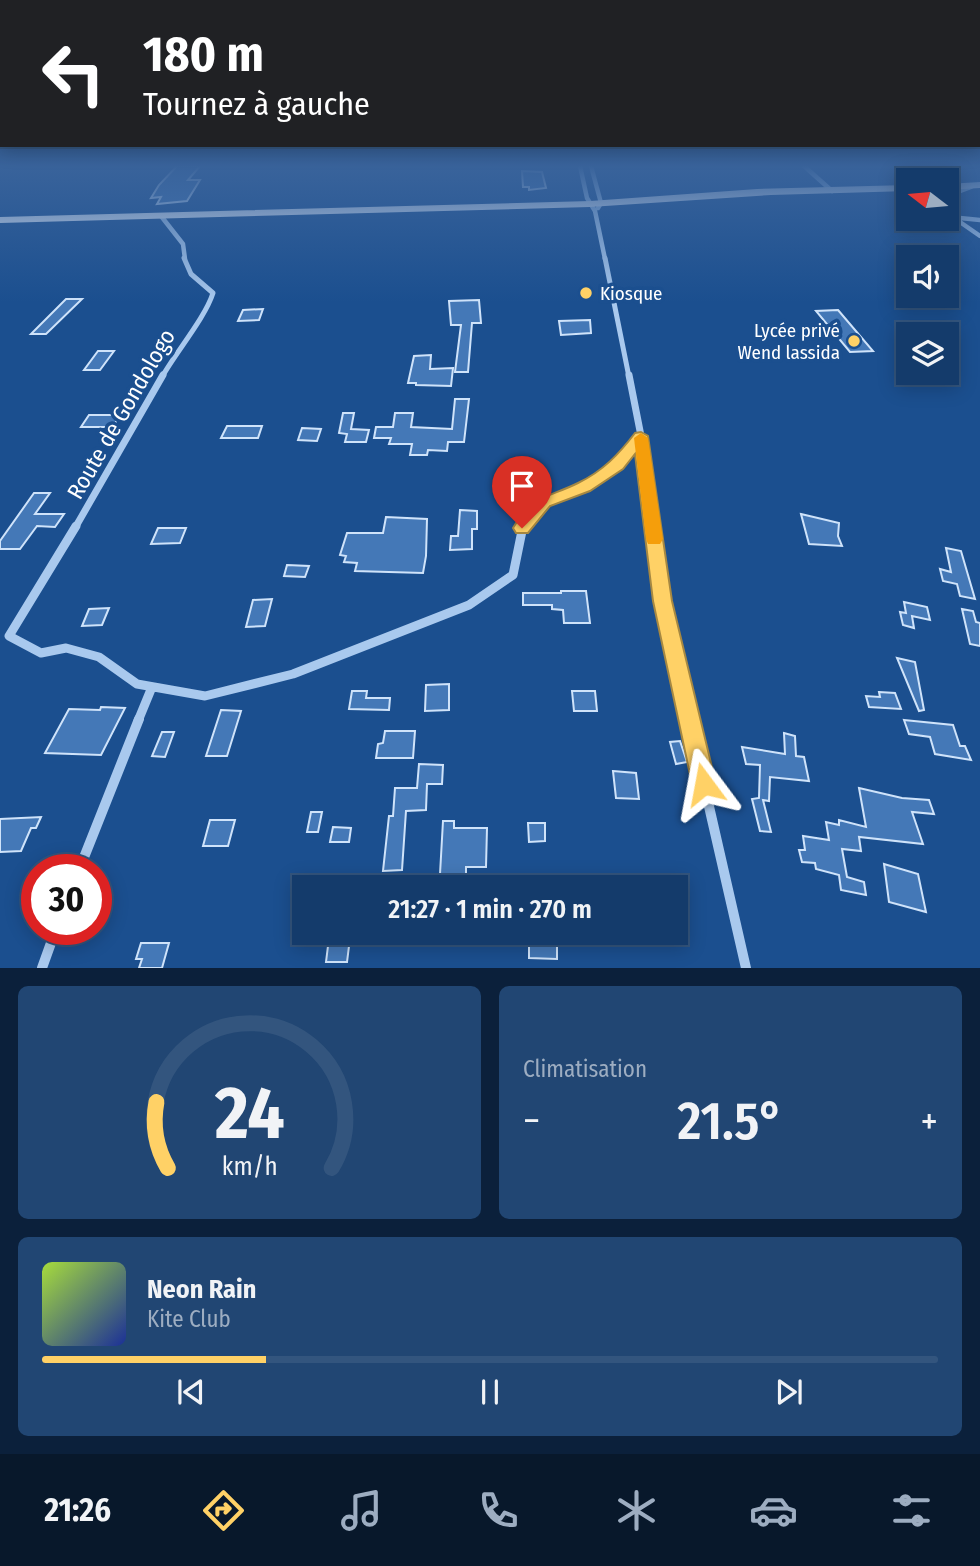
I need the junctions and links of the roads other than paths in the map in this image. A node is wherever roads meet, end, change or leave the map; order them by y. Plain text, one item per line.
1 (299, 211) edge
2 (597, 211) edge
3 (161, 216) junction
4 (959, 218) edge
5 (959, 219) edge
6 (0, 220) edge
7 (980, 220) edge
8 (971, 228) junction
9 (980, 229) edge
10 (980, 236) edge
11 (641, 436) junction
12 (152, 687) junction
13 (85, 854) edge
14 (50, 945) edge
15 (42, 968) edge
16 (746, 968) edge

1 - 3 main road
2 - 11 street
3 - 6 main road
3 - 12 street, Route de Gondologo
4 - 7 street
5 - 8 street
8 - 9 street
8 - 10 street
11 - 12 street
11 - 16 street
12 - 13 street
14 - 15 street

